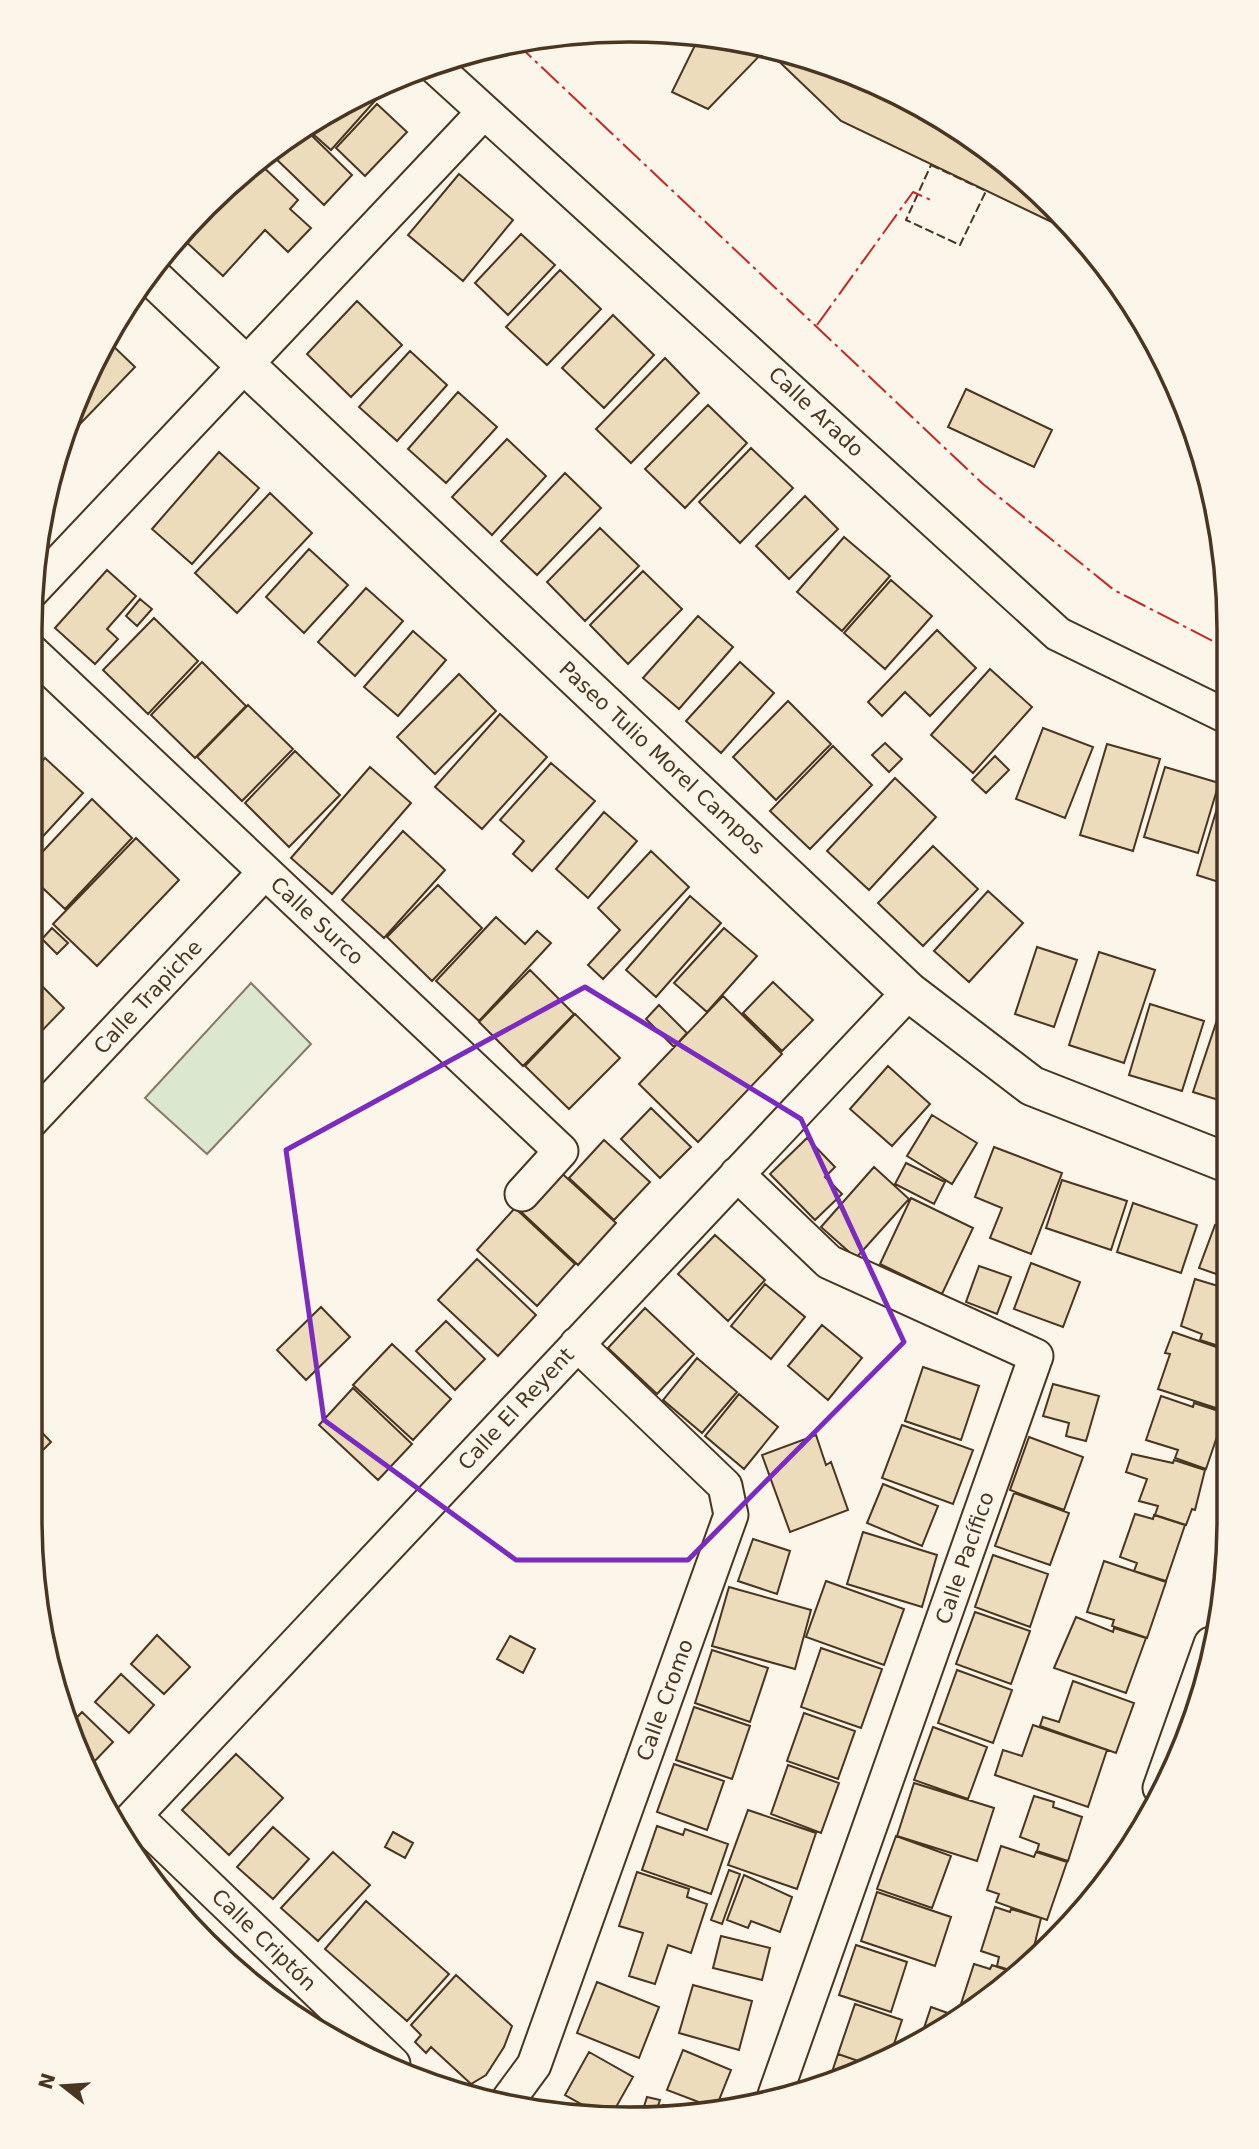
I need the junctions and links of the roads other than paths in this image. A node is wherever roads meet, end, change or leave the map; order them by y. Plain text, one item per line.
1 (441, 73) edge
2 (483, 113) junction
3 (157, 281) edge
4 (244, 364) junction
5 (44, 578) edge
6 (42, 661) edge
7 (1217, 712) edge
8 (265, 872) junction
9 (909, 992) junction
10 (42, 1106) edge
11 (1217, 1159) edge
12 (737, 1174) junction
13 (522, 1194) dead end
14 (577, 1344) junction
15 (130, 1822) edge
16 (377, 2049) edge
17 (777, 2088) edge
18 (512, 2095) edge

1 - 2 street, Calle Arado
2 - 4 street
2 - 7 street, Calle Arado
3 - 4 street, Paseo Tulio Morel Campos
4 - 5 street
4 - 9 street, Paseo Tulio Morel Campos
6 - 8 street, Calle Surco
8 - 10 street, Calle Trapiche
8 - 13 street, Calle Surco
9 - 11 street, Paseo Tulio Morel Campos
9 - 12 street, Calle El Reyent
12 - 14 street, Calle El Reyent
12 - 17 street, Calle Pacífico
14 - 15 street, Calle El Reyent
14 - 18 street, Calle Cromo
15 - 16 street, Calle Criptón

